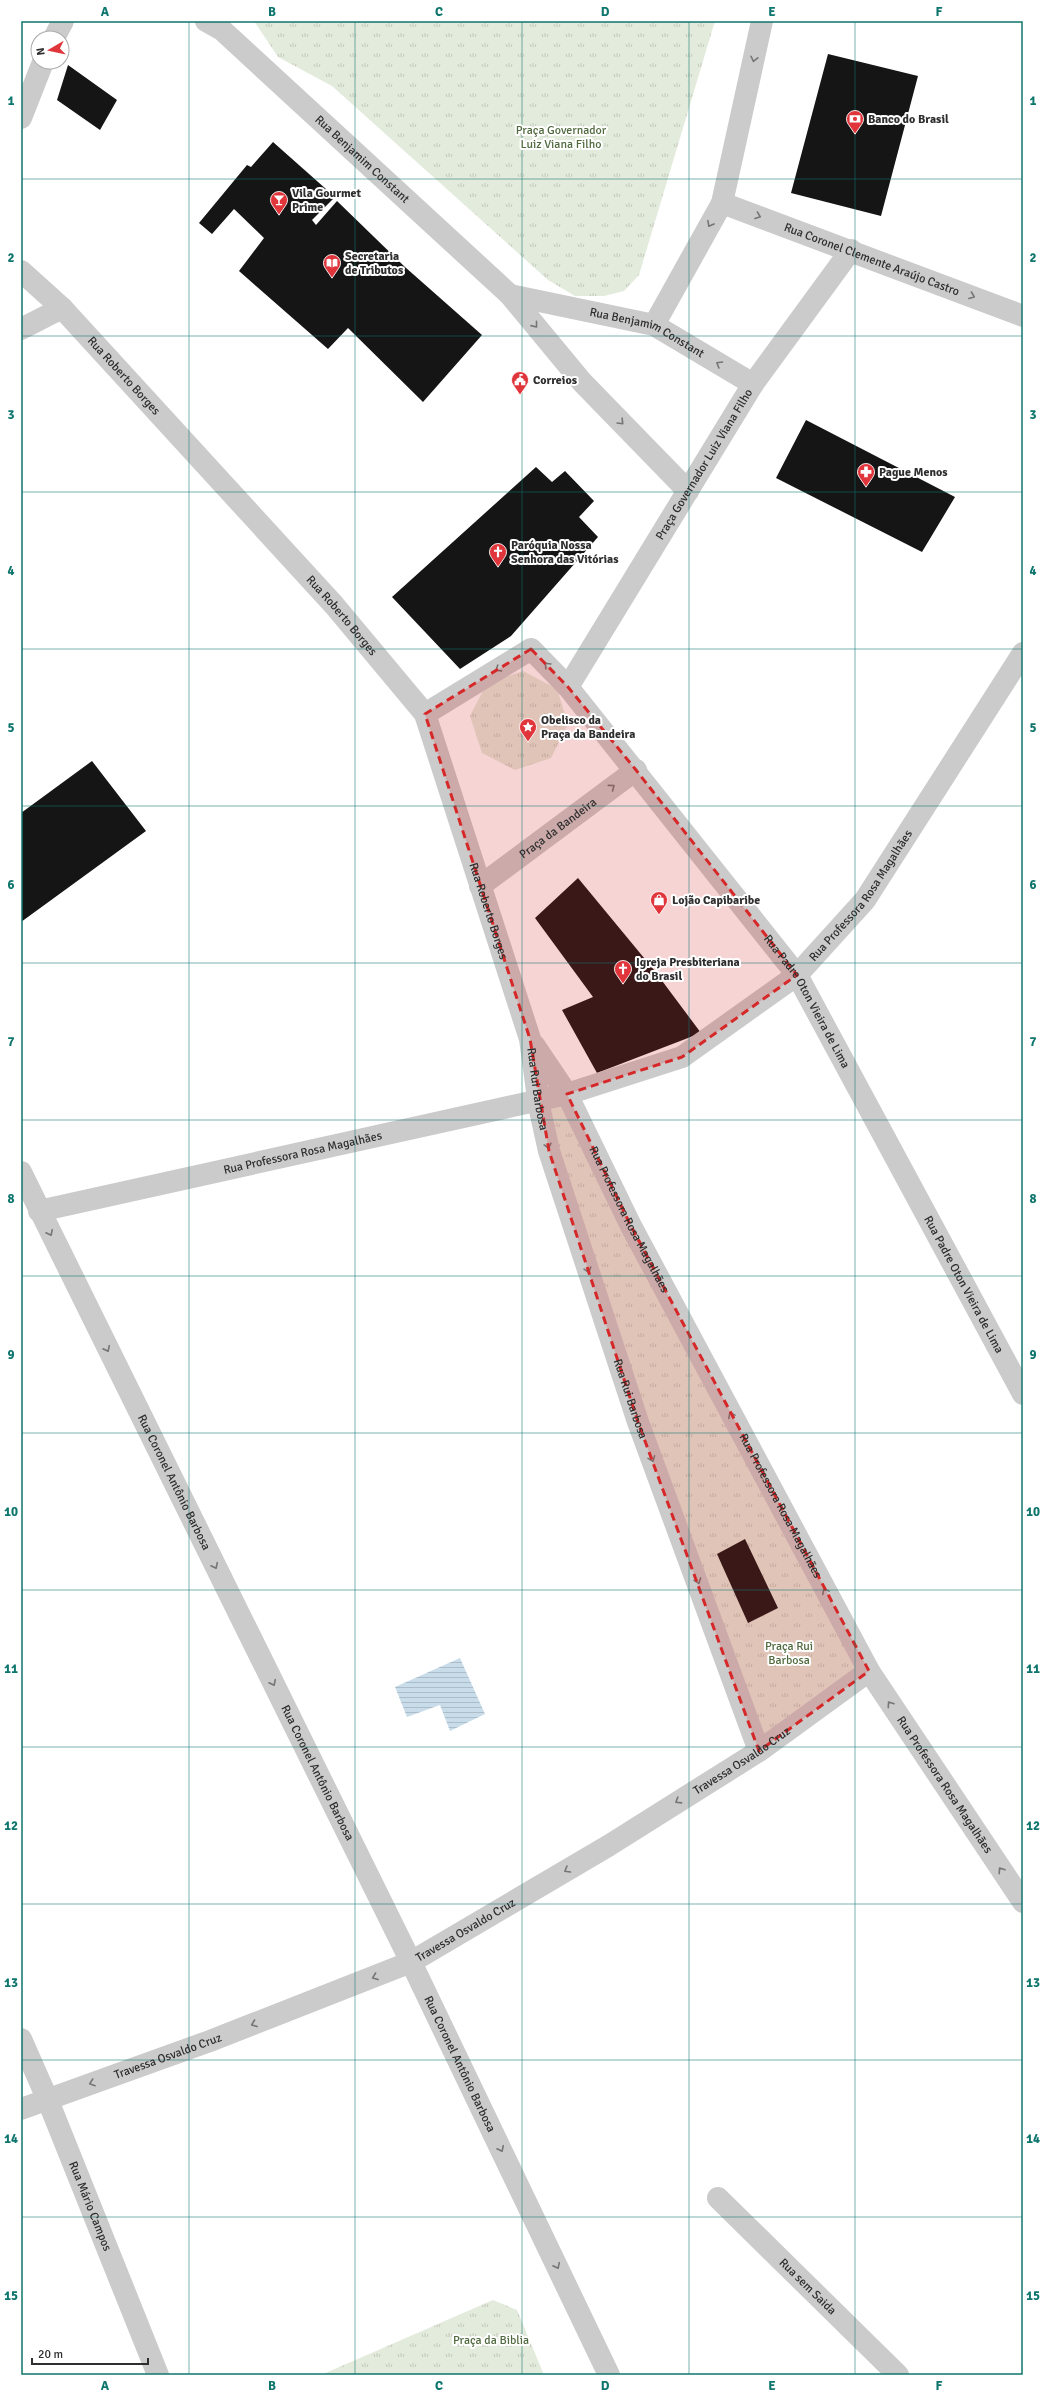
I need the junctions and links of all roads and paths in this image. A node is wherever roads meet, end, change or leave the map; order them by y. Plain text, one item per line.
1 (63, 21) edge
2 (762, 21) edge
3 (216, 24) edge
4 (58, 30) edge
5 (41, 70) edge
6 (21, 118) edge
7 (722, 203) junction
8 (851, 250) junction
9 (21, 271) edge
10 (510, 294) junction
11 (62, 308) junction
12 (1023, 316) edge
13 (654, 324) junction
14 (21, 329) edge
15 (753, 384) junction
16 (688, 491) junction
17 (1023, 654) edge
18 (568, 687) junction
19 (425, 714) junction
20 (636, 770) junction
21 (480, 886) junction
22 (797, 975) junction
23 (530, 1039) junction
24 (567, 1094) junction
25 (539, 1100) junction
26 (21, 1172) edge
27 (39, 1212) junction
28 (1023, 1394) edge
29 (869, 1672) junction
30 (759, 1751) junction
31 (1023, 1902) edge
32 (411, 1962) junction
33 (21, 2039) edge
34 (47, 2098) junction
35 (21, 2109) edge
36 (718, 2198) dead end
37 (158, 2375) edge
38 (609, 2375) edge
39 (898, 2375) edge

1 - 4 street
2 -> 7 street
3 - 10 street, Rua Benjamim Constant
5 - 6 street
7 -> 8 street, Rua Coronel Clemente Araújo Castro
7 -> 13 street
8 -> 12 street, Rua Coronel Clemente Araújo Castro
8 - 15 street, Praça Governador Luiz Viana Filho
9 - 11 street, Rua Roberto Borges
10 - 13 street, Rua Benjamim Constant
10 -> 16 street, Rua Benjamim Constant
11 - 14 street
11 - 19 street, Rua Roberto Borges
15 -> 13 street, Rua Benjamim Constant
15 - 16 street, Praça Governador Luiz Viana Filho
16 - 18 street, Praça Governador Luiz Viana Filho
17 - 22 street, Rua Professora Rosa Magalhães
18 -> 19 street, Rua Padre Oton Vieira de Lima
18 - 20 street, Rua Padre Oton Vieira de Lima
19 - 21 street, Rua Roberto Borges
21 -> 20 street, Praça da Bandeira
20 - 22 street, Rua Padre Oton Vieira de Lima
21 - 23 street, Rua Roberto Borges
22 - 24 street, Rua Professora Rosa Magalhães
22 - 28 street, Rua Padre Oton Vieira de Lima
23 - 24 street, Rua Professora Rosa Magalhães
23 - 25 street, Rua Rui Barbosa
24 - 25 street, Rua Professora Rosa Magalhães
29 -> 24 street, Rua Professora Rosa Magalhães
25 - 27 street, Rua Professora Rosa Magalhães
25 -> 30 street, Rua Rui Barbosa
26 - 27 street, Rua Coronel Antônio Barbosa
27 -> 32 street, Rua Coronel Antônio Barbosa
29 - 30 street, Travessa Osvaldo Cruz
31 -> 29 street, Rua Professora Rosa Magalhães
30 -> 32 street, Travessa Osvaldo Cruz
32 -> 34 street, Travessa Osvaldo Cruz
32 -> 38 street, Rua Coronel Antônio Barbosa
33 - 34 street, Rua Mário Campos
34 - 35 street, Travessa Osvaldo Cruz
34 - 37 street, Rua Mário Campos
36 - 39 street, Rua sem Saida

